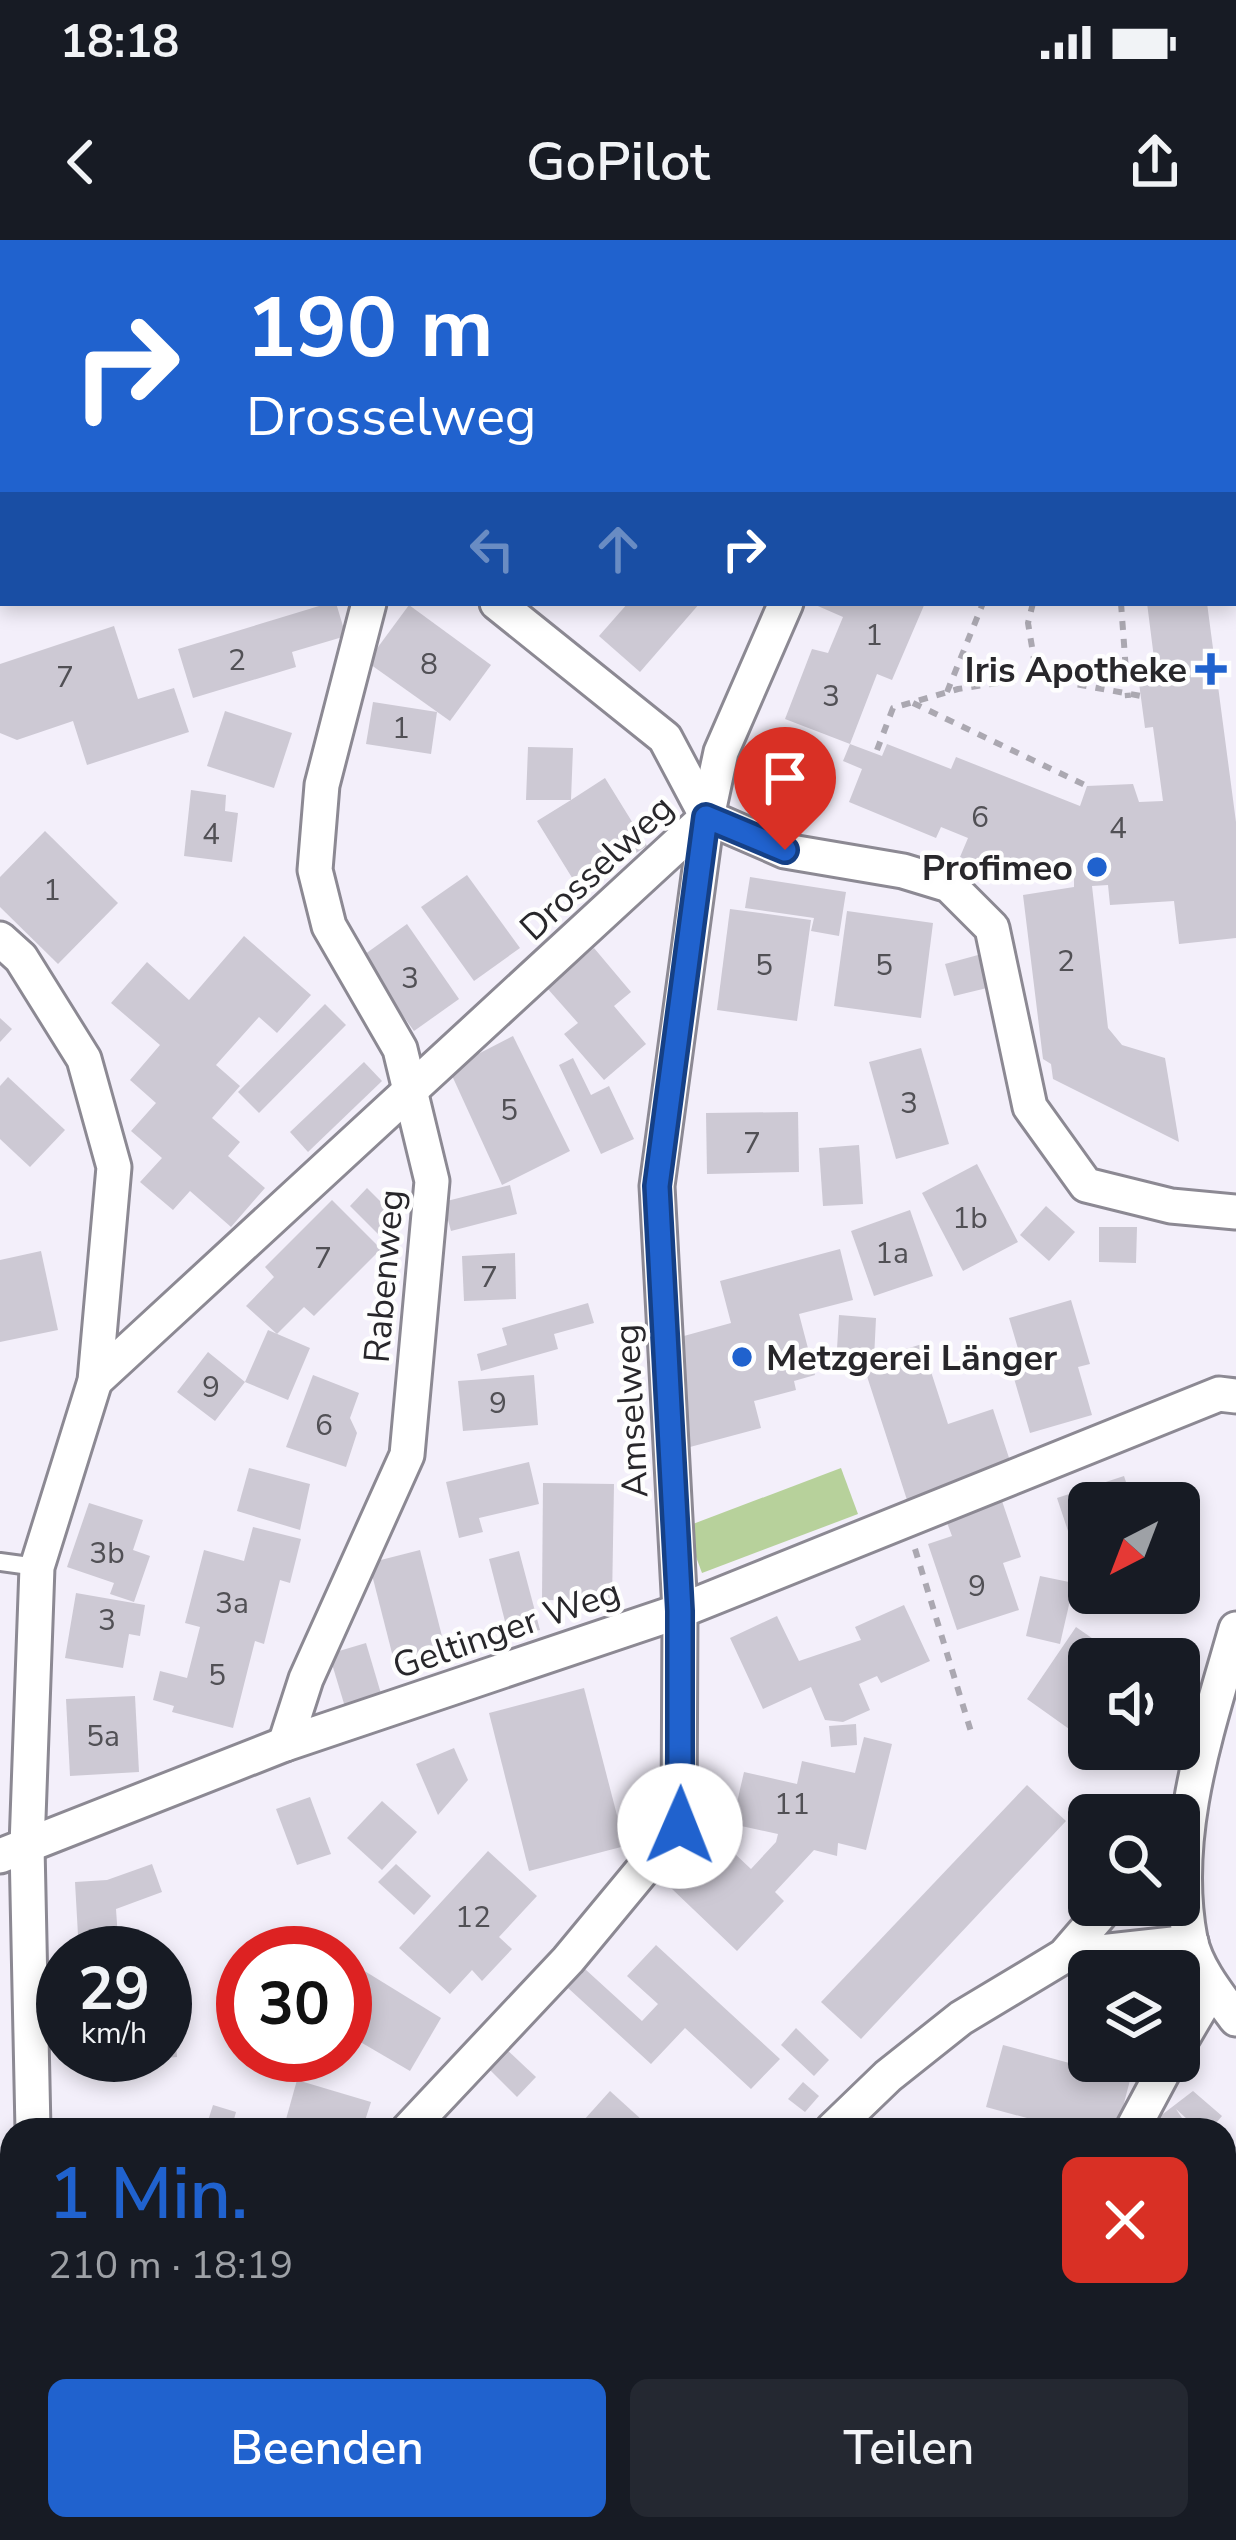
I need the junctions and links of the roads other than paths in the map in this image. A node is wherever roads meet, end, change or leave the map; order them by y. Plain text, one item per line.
1 (368, 606) edge
2 (501, 606) edge
3 (785, 606) edge
4 (706, 817) junction
5 (0, 939) edge
6 (414, 1092) junction
7 (1236, 1212) edge
8 (95, 1381) junction
9 (1236, 1396) edge
10 (0, 1562) edge
11 (37, 1567) junction
12 (680, 1611) junction
13 (1236, 1629) edge
14 (285, 1744) junction
15 (1192, 1794) edge
16 (14, 1851) edge
17 (1090, 1926) edge
18 (1189, 1926) edge
19 (1190, 1942) junction
20 (1064, 1956) junction
21 (1212, 1988) junction
22 (1200, 2008) edge
23 (1236, 2019) edge
24 (1158, 2082) edge
25 (32, 2118) edge
26 (419, 2118) edge
27 (844, 2118) edge
28 (1138, 2118) edge

1 - 6 street, Rabenweg
2 - 4 street
3 - 4 street, Amselweg
4 - 6 street, Drosselweg
4 - 7 street, Drosselweg
4 - 12 street, Amselweg
5 - 8 street
6 - 8 street, Drosselweg
6 - 14 street, Rabenweg
8 - 11 street
9 - 12 street, Geltinger Weg
10 - 11 lane
11 - 16 street
12 - 14 street, Geltinger Weg
12 - 26 street, Amselweg
13 - 15 street
14 - 16 street, Geltinger Weg
16 - 25 street
17 - 20 street
18 - 19 street
19 - 20 street
19 - 21 street
20 - 27 street
21 - 22 street
21 - 23 street
24 - 28 street

